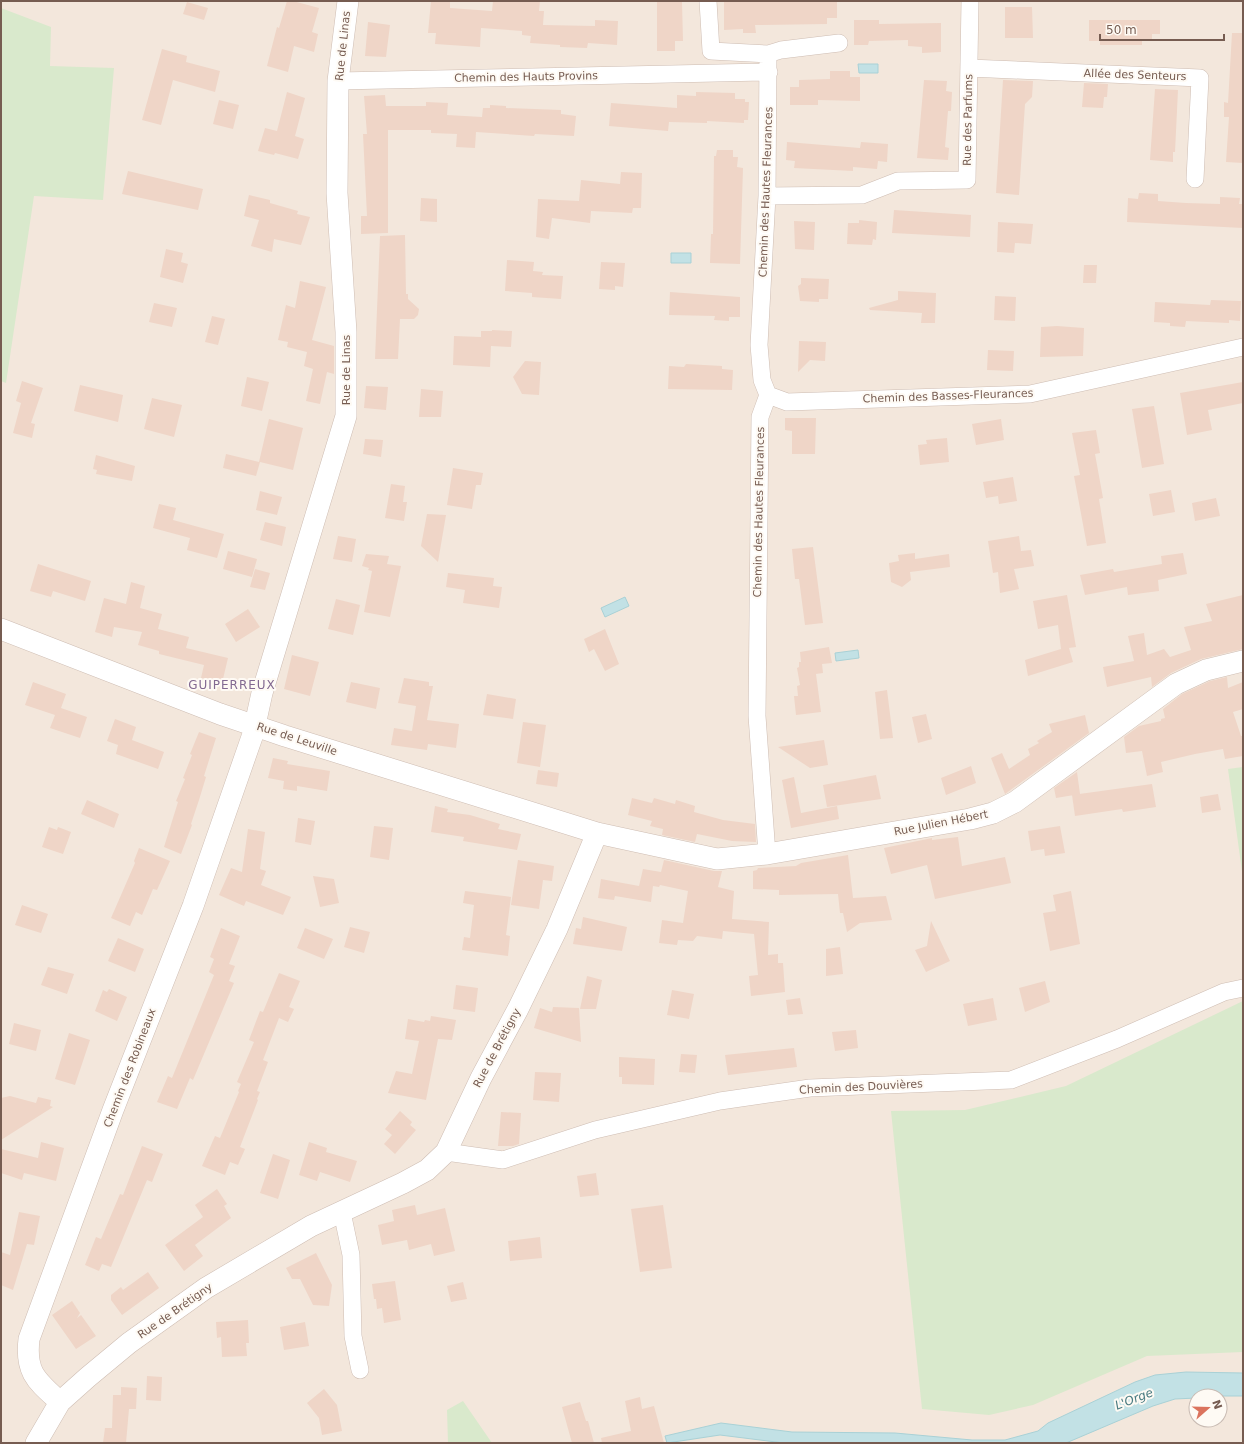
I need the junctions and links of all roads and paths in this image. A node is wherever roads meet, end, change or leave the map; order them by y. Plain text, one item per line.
1 (348, 1) edge
2 (708, 1) edge
3 (970, 1) edge
4 (839, 43) dead end
5 (711, 52) junction
6 (768, 54) junction
7 (969, 68) junction
8 (769, 72) junction
9 (713, 73) junction
10 (338, 81) junction
11 (1195, 179) dead end
12 (767, 196) junction
13 (1243, 347) edge
14 (768, 395) junction
15 (1, 629) edge
16 (1243, 661) edge
17 (256, 726) junction
18 (598, 833) junction
19 (767, 854) junction
20 (1243, 988) edge
21 (446, 1152) junction
22 (342, 1212) junction
23 (360, 1370) dead end
24 (60, 1402) junction
25 (36, 1443) edge

1 - 10 street, Rue de Linas
2 - 5 street
3 - 7 street, Rue des Parfums
4 - 6 street
5 - 6 street
5 - 9 street
6 - 8 street, Chemin des Hautes Fleurances
7 - 11 street, Allée des Senteurs
7 - 12 street, Rue des Parfums
8 - 9 street, Chemin des Hauts Provins
8 - 12 street, Chemin des Hautes Fleurances
9 - 10 street, Chemin des Hauts Provins
10 - 17 street, Rue de Linas
12 - 14 street, Chemin des Hautes Fleurances
13 - 14 street, Chemin des Basses-Fleurances
14 - 19 street, Chemin des Hautes Fleurances
15 - 17 street, Rue de Leuville
16 - 19 street, Rue Julien Hébert
17 - 18 street, Rue de Leuville
17 - 24 street, Chemin des Robineaux
18 - 19 street, Rue Julien Hébert
18 - 21 street, Rue de Brétigny
20 - 21 street, Chemin des Douvières
21 - 22 street, Rue de Brétigny
22 - 23 street
22 - 24 street, Rue de Brétigny
24 - 25 street, Rue de Brétigny

